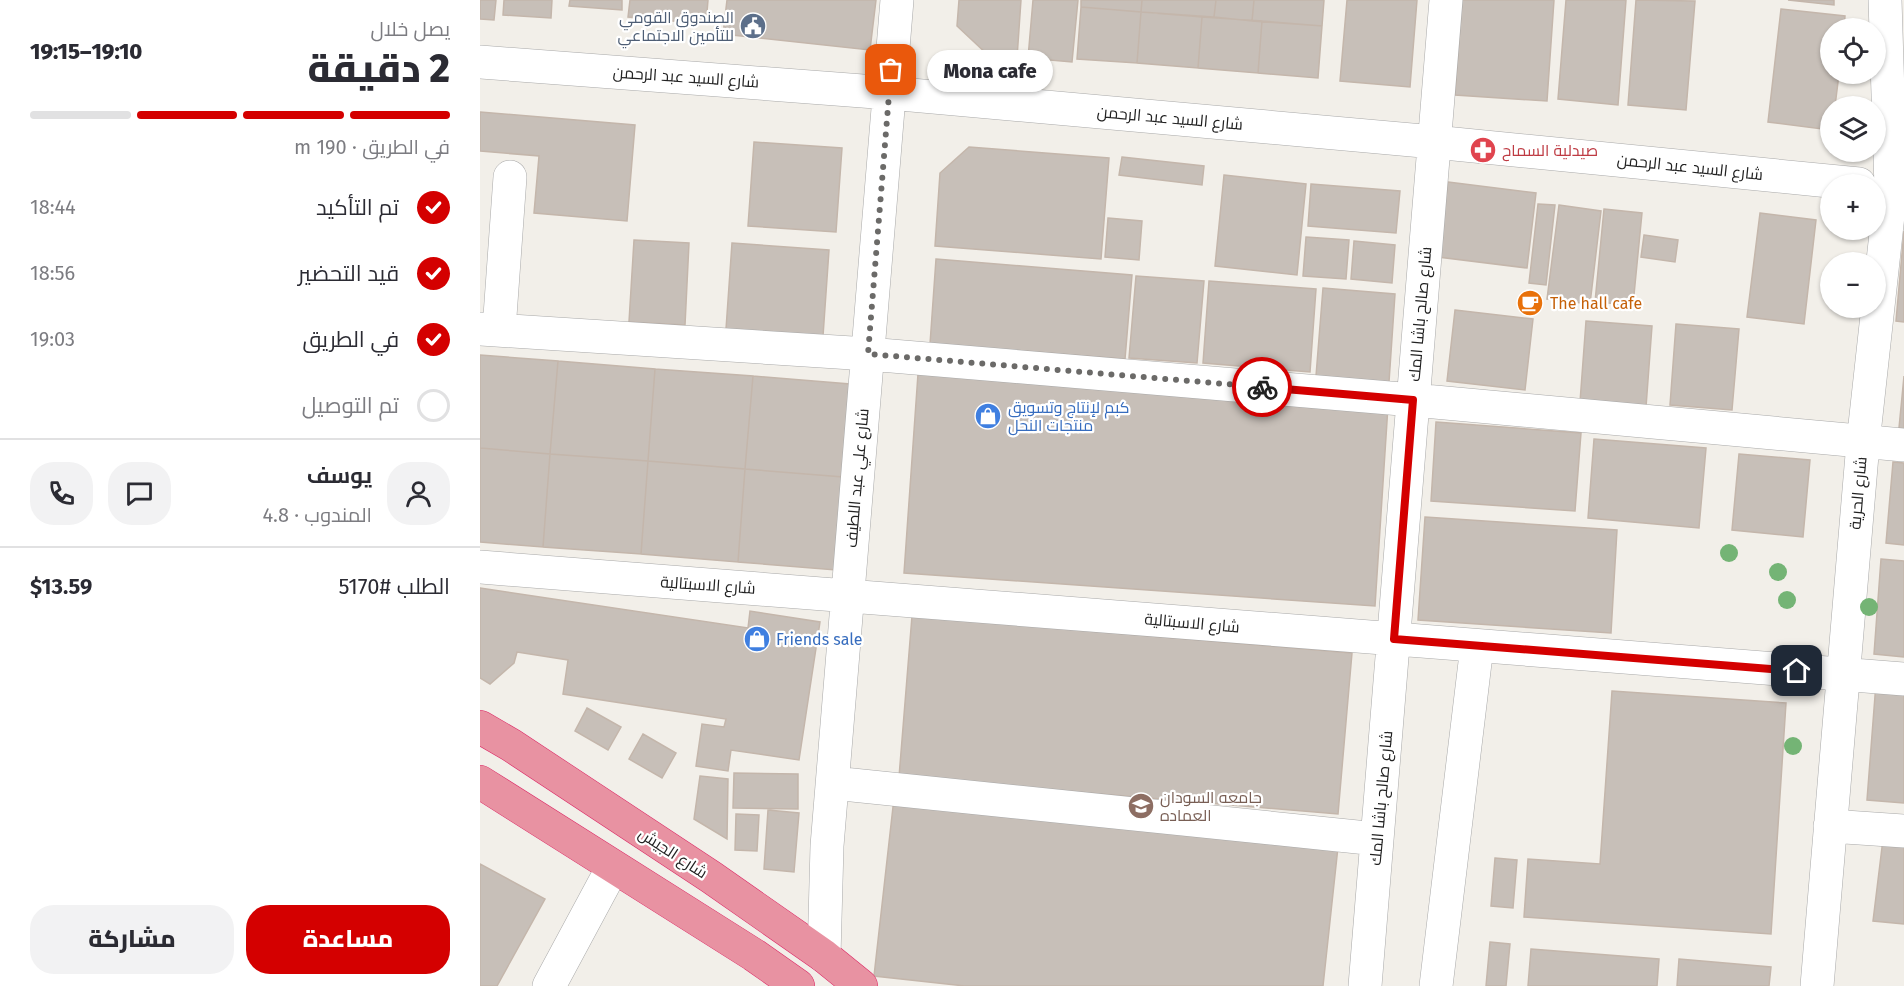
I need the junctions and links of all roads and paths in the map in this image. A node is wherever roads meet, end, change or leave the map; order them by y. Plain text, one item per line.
1 (897, 0) edge
2 (1446, 0) edge
3 (1885, 0) edge
4 (480, 62) edge
5 (889, 93) junction
6 (1434, 142) junction
7 (510, 177) dead end
8 (1820, 180) edge
9 (1890, 188) edge
10 (490, 329) edge
11 (868, 354) junction
12 (1413, 400) junction
13 (1863, 443) junction
14 (1904, 445) edge
15 (480, 567) edge
16 (848, 596) junction
17 (1394, 639) junction
18 (1477, 646) junction
19 (1842, 675) junction
20 (1904, 680) edge
21 (480, 727) edge
22 (480, 782) edge
23 (833, 783) junction
24 (1830, 826) junction
25 (1904, 831) edge
26 (1377, 839) junction
27 (614, 867) junction
28 (824, 956) junction
29 (549, 986) edge
30 (798, 986) edge
31 (861, 986) edge
32 (1365, 986) edge
33 (1436, 986) edge
34 (1817, 986) edge

1 - 5 street, شارع علي عبد اللطيف
2 - 6 street, شارع صالح باشا المك
3 - 9 street, شارع الحرية
4 - 5 street, شارع السيد عبد الرحمن
5 - 6 street, شارع السيد عبد الرحمن
5 - 11 street, شارع علي عبد اللطيف
6 - 8 street, شارع السيد عبد الرحمن
6 - 12 street, شارع صالح باشا المك
7 - 10 street
9 - 13 street, شارع الحرية
10 - 11 street
11 - 12 street
11 - 16 street, شارع علي عبد اللطيف
12 - 13 street
12 - 17 street, شارع صالح باشا المك
13 - 14 street
13 - 19 street, شارع الحرية
15 - 16 street, شارع الاسبتالية
16 - 17 street, شارع الاسبتالية
16 - 23 street, شارع علي عبد اللطيف
17 - 18 street, شارع الاسبتالية
17 - 26 street, شارع صالح باشا المك
18 - 19 street, شارع الاسبتالية
18 - 33 street
19 - 20 street, شارع الاسبتالية
19 - 24 street, شارع الحرية
21 - 28 highway, شارع الجيش
22 - 27 highway
23 - 26 street
23 - 28 street, شارع علي عبد اللطيف
24 - 25 street
24 - 34 street, شارع الحرية
26 - 32 street, شارع صالح باشا المك
27 - 29 street
27 - 30 highway
28 - 31 highway, شارع الجيش

